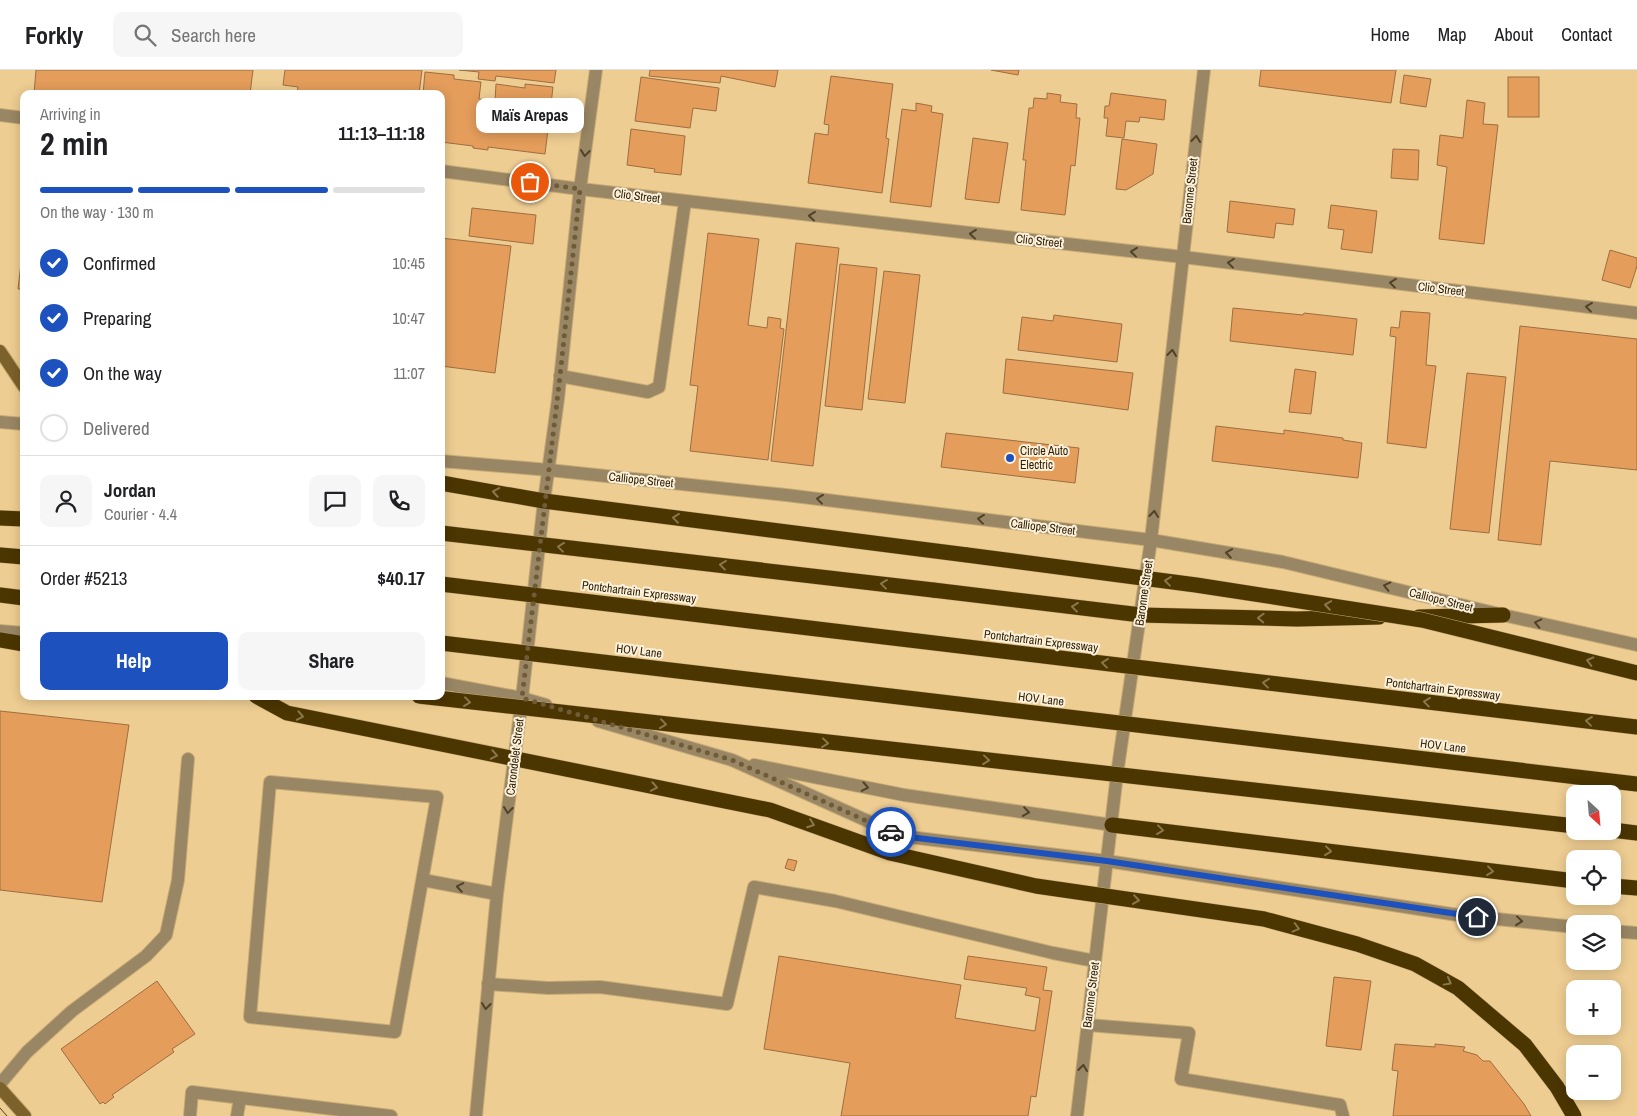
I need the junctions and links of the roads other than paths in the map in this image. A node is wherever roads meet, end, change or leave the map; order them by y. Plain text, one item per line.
1 (596, 70) edge
2 (1204, 70) edge
3 (0, 115) edge
4 (20, 118) edge
5 (445, 172) edge
6 (580, 189) junction
7 (685, 201) junction
8 (1183, 257) junction
9 (1637, 314) edge
10 (0, 351) edge
11 (560, 376) junction
12 (20, 381) edge
13 (0, 422) edge
14 (20, 424) edge
15 (445, 461) edge
16 (549, 470) junction
17 (445, 484) edge
18 (544, 501) junction
19 (0, 518) edge
20 (20, 519) edge
21 (445, 533) edge
22 (1151, 540) junction
23 (0, 555) edge
24 (20, 557) edge
25 (445, 584) edge
26 (0, 595) edge
27 (20, 598) edge
28 (1141, 615) junction
29 (1503, 615) junction
30 (0, 631) edge
31 (20, 633) edge
32 (0, 640) edge
33 (20, 643) edge
34 (445, 643) edge
35 (1637, 645) edge
36 (1637, 672) edge
37 (445, 685) edge
38 (522, 698) junction
39 (445, 699) edge
40 (263, 700) edge
41 (1637, 727) edge
42 (188, 759) dead end
43 (732, 760) junction
44 (1637, 784) edge
45 (1112, 825) junction
46 (1566, 825) edge
47 (1621, 831) edge
48 (1637, 833) edge
49 (1107, 861) junction
50 (423, 880) junction
51 (1566, 880) edge
52 (1621, 887) edge
53 (1637, 888) edge
54 (497, 894) junction
55 (1566, 926) edge
56 (1621, 932) edge
57 (1637, 933) edge
58 (1096, 961) junction
59 (488, 984) junction
60 (1088, 1025) junction
61 (0, 1084) edge
62 (0, 1088) edge
63 (240, 1098) junction
64 (294, 1110) edge
65 (343, 1112) edge
66 (25, 1116) edge
67 (190, 1116) edge
68 (237, 1116) edge
69 (391, 1116) edge
70 (476, 1116) edge
71 (1077, 1116) edge
72 (1343, 1116) edge
73 (1574, 1116) edge

1 -> 6 street, Carondelet Street
8 -> 2 street, Baronne Street
3 - 4 street
5 - 6 street, Clio Street
6 - 7 street, Clio Street
6 - 11 street, Carondelet Street
8 -> 7 street, Clio Street
7 - 11 street
9 -> 8 street, Clio Street
22 -> 8 street, Baronne Street
10 - 12 main road
11 - 16 street, Carondelet Street
13 - 14 street
15 - 16 street, Calliope Street
16 - 18 street, Carondelet Street
22 -> 16 street, Calliope Street
18 -> 17 highway
36 -> 18 highway, bridge
18 - 38 street, Carondelet Street
19 - 20 highway
28 -> 21 highway, bridge
22 - 28 street, Baronne Street
29 -> 22 street, Calliope Street
23 - 24 highway
41 -> 25 highway, Pontchartrain Expressway, bridge
26 - 27 highway
29 -> 28 highway
28 - 45 street, Baronne Street
35 -> 29 street, Calliope Street
30 - 31 street
32 - 33 highway
34 - 44 highway, HOV Lane, bridge
37 - 38 street
38 - 43 street
38 -> 54 street, Carondelet Street
39 -> 46 highway, bridge
40 -> 73 highway, bridge
42 - 61 street
43 -> 45 street
43 - 49 street
45 - 49 street, Baronne Street
45 -> 51 highway
47 - 48 highway
49 -> 55 street
49 - 58 street, Baronne Street
50 - 50 street
54 -> 50 street
52 - 53 highway
54 - 59 street, Carondelet Street
56 - 57 street
58 - 59 street
58 - 60 street, Baronne Street
59 -> 70 street, Carondelet Street
71 -> 60 street, Baronne Street
60 - 72 street
62 - 66 main road
63 - 64 street
63 - 67 street
63 - 68 street
64 - 65 street
65 - 69 street

